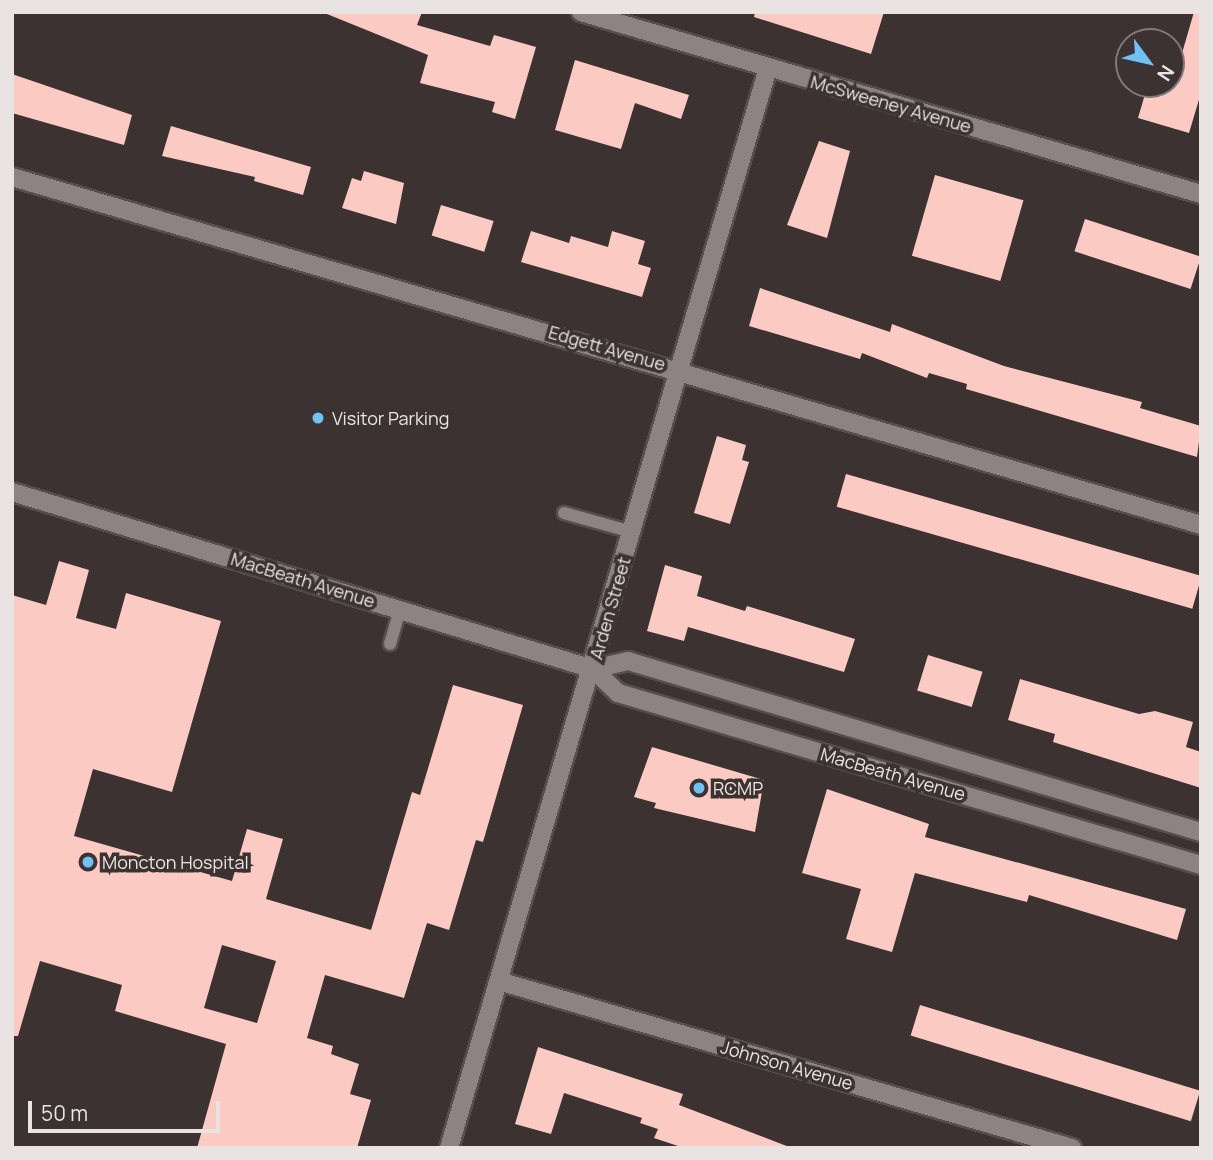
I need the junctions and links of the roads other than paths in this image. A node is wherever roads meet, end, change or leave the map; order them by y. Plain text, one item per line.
1 (581, 12) edge
2 (768, 68) junction
3 (12, 177) edge
4 (1201, 194) edge
5 (677, 369) junction
6 (12, 492) edge
7 (564, 513) dead end
8 (1201, 525) edge
9 (632, 532) junction
10 (400, 610) junction
11 (390, 644) dead end
12 (593, 669) junction
13 (852, 728) junction
14 (841, 759) junction
15 (1201, 832) edge
16 (1201, 865) edge
17 (502, 982) junction
18 (449, 1148) edge
19 (1072, 1148) edge

1 - 2 street, McSweeney Avenue
2 - 4 street, McSweeney Avenue
2 - 5 street, Arden Street
3 - 5 street, Edgett Avenue
5 - 8 street, Edgett Avenue
5 - 9 street, Arden Street
6 - 10 street, MacBeath Avenue
7 - 9 lane
9 - 12 street, Arden Street
10 - 11 lane
10 - 12 street, MacBeath Avenue
12 - 13 street, MacBeath Avenue
12 - 14 street, MacBeath Avenue
12 - 17 street, Arden Street
13 - 14 street
13 - 15 street, MacBeath Avenue
14 - 16 street, MacBeath Avenue
17 - 18 street, Arden Street
17 - 19 street, Johnson Avenue

